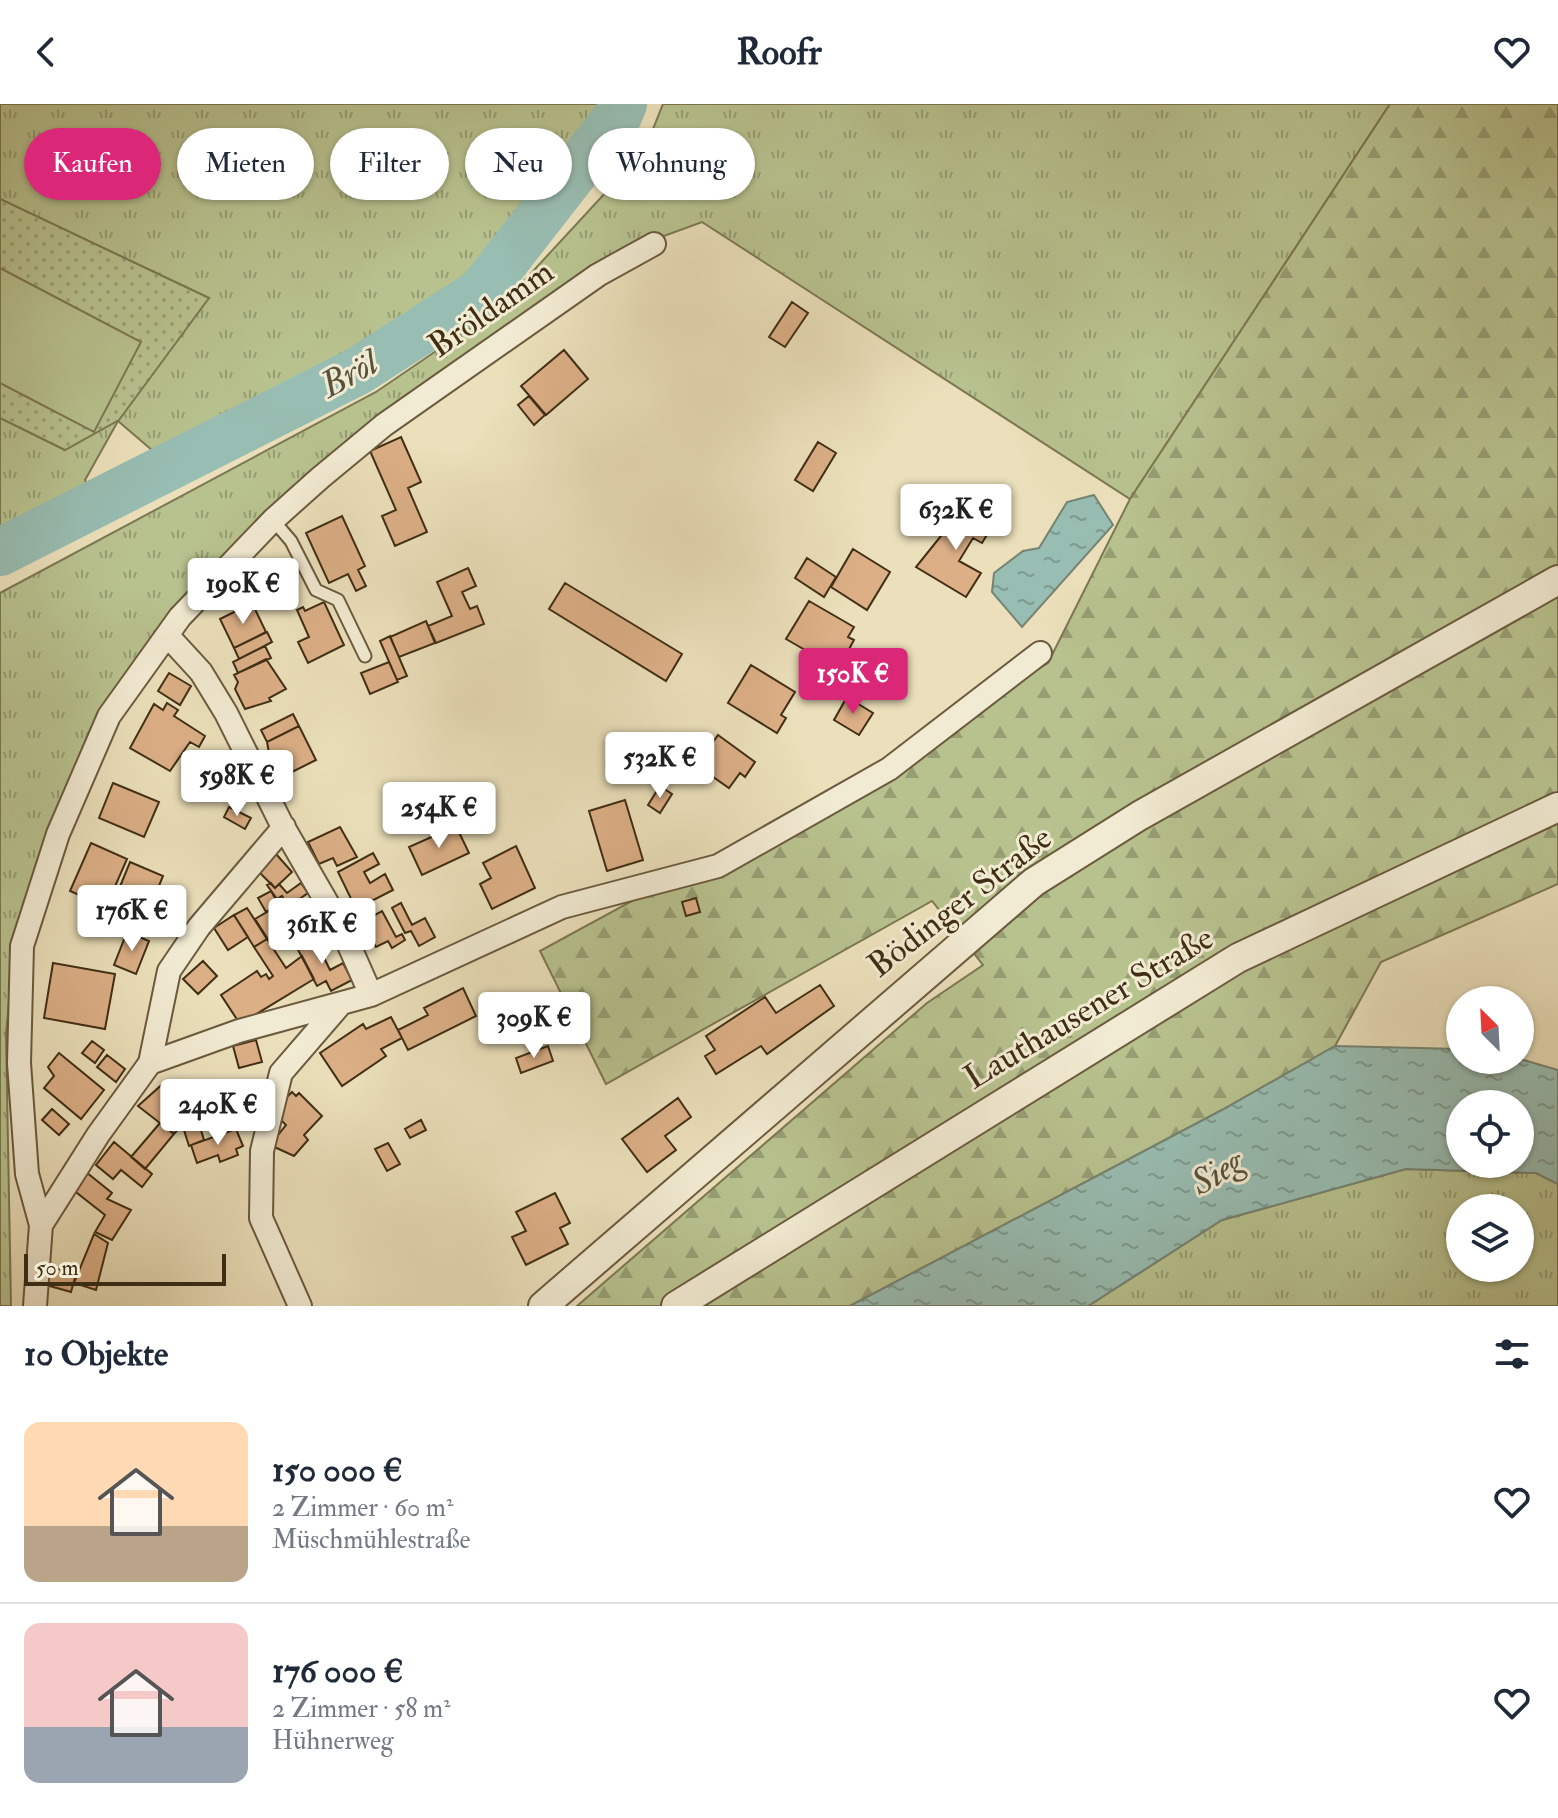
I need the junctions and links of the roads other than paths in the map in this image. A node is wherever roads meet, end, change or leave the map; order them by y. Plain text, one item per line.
1 (654, 244) dead end
2 (273, 520) junction
3 (1558, 580) edge
4 (167, 635) junction
5 (1040, 653) dead end
6 (365, 656) dead end
7 (1558, 807) edge
8 (284, 827) junction
9 (371, 995) junction
10 (338, 1007) junction
11 (150, 1063) junction
12 (41, 1225) junction
13 (35, 1306) edge
14 (300, 1306) edge
15 (543, 1306) edge
16 (676, 1306) edge

1 - 2 street, Bröldamm
2 - 4 street, Bröldamm
2 - 6 lane
3 - 15 street, Bödinger Straße
4 - 8 street
4 - 12 street, Bröldamm
5 - 9 street
7 - 16 street, Lauthausener Straße
8 - 9 street
8 - 11 street
9 - 10 street
10 - 11 street
10 - 14 street
11 - 12 street
12 - 13 street

